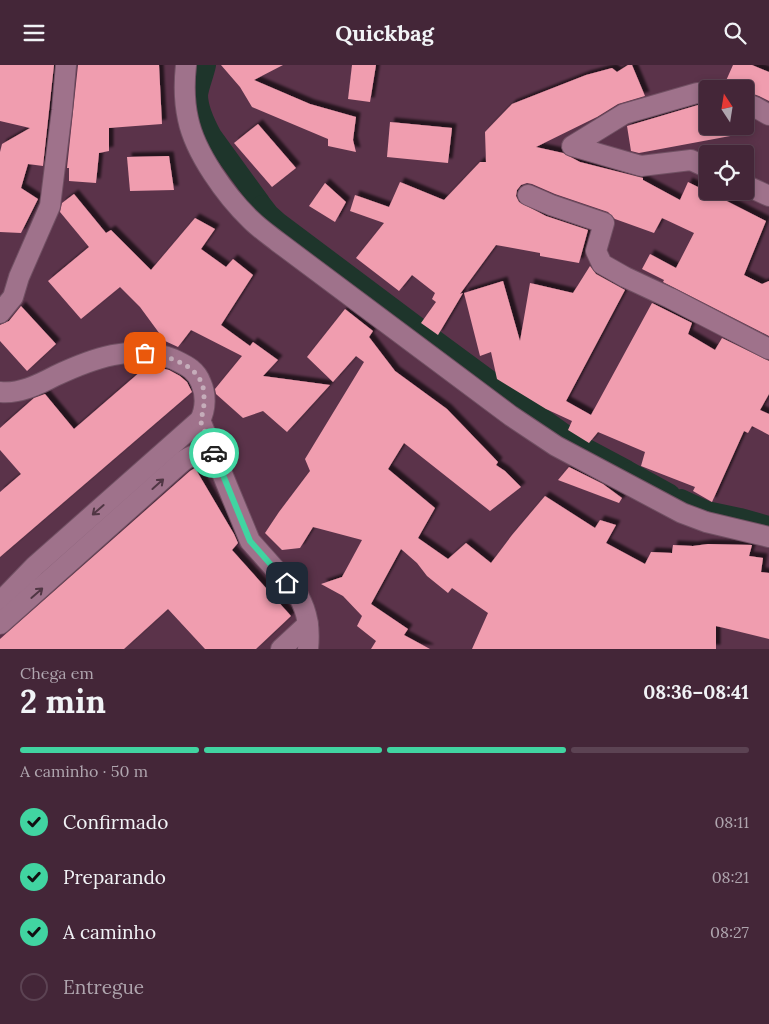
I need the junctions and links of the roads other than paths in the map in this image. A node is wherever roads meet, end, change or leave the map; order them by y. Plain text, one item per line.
1 (66, 65) edge
2 (186, 65) edge
3 (699, 93) edge
4 (754, 107) edge
5 (769, 115) edge
6 (699, 164) edge
7 (754, 189) edge
8 (528, 195) dead end
9 (769, 196) edge
10 (0, 313) edge
11 (769, 349) edge
12 (0, 392) edge
13 (200, 420) junction
14 (218, 461) junction
15 (769, 537) edge
16 (0, 602) edge
17 (308, 624) junction
18 (0, 625) edge
19 (281, 649) edge
20 (308, 649) edge

1 - 10 street
2 - 15 street
3 - 6 street
4 - 5 street
7 - 9 street
8 - 11 street
12 - 13 street
13 - 14 street
13 -> 16 street
14 - 17 street
18 -> 14 street
17 - 19 street
17 - 20 street

